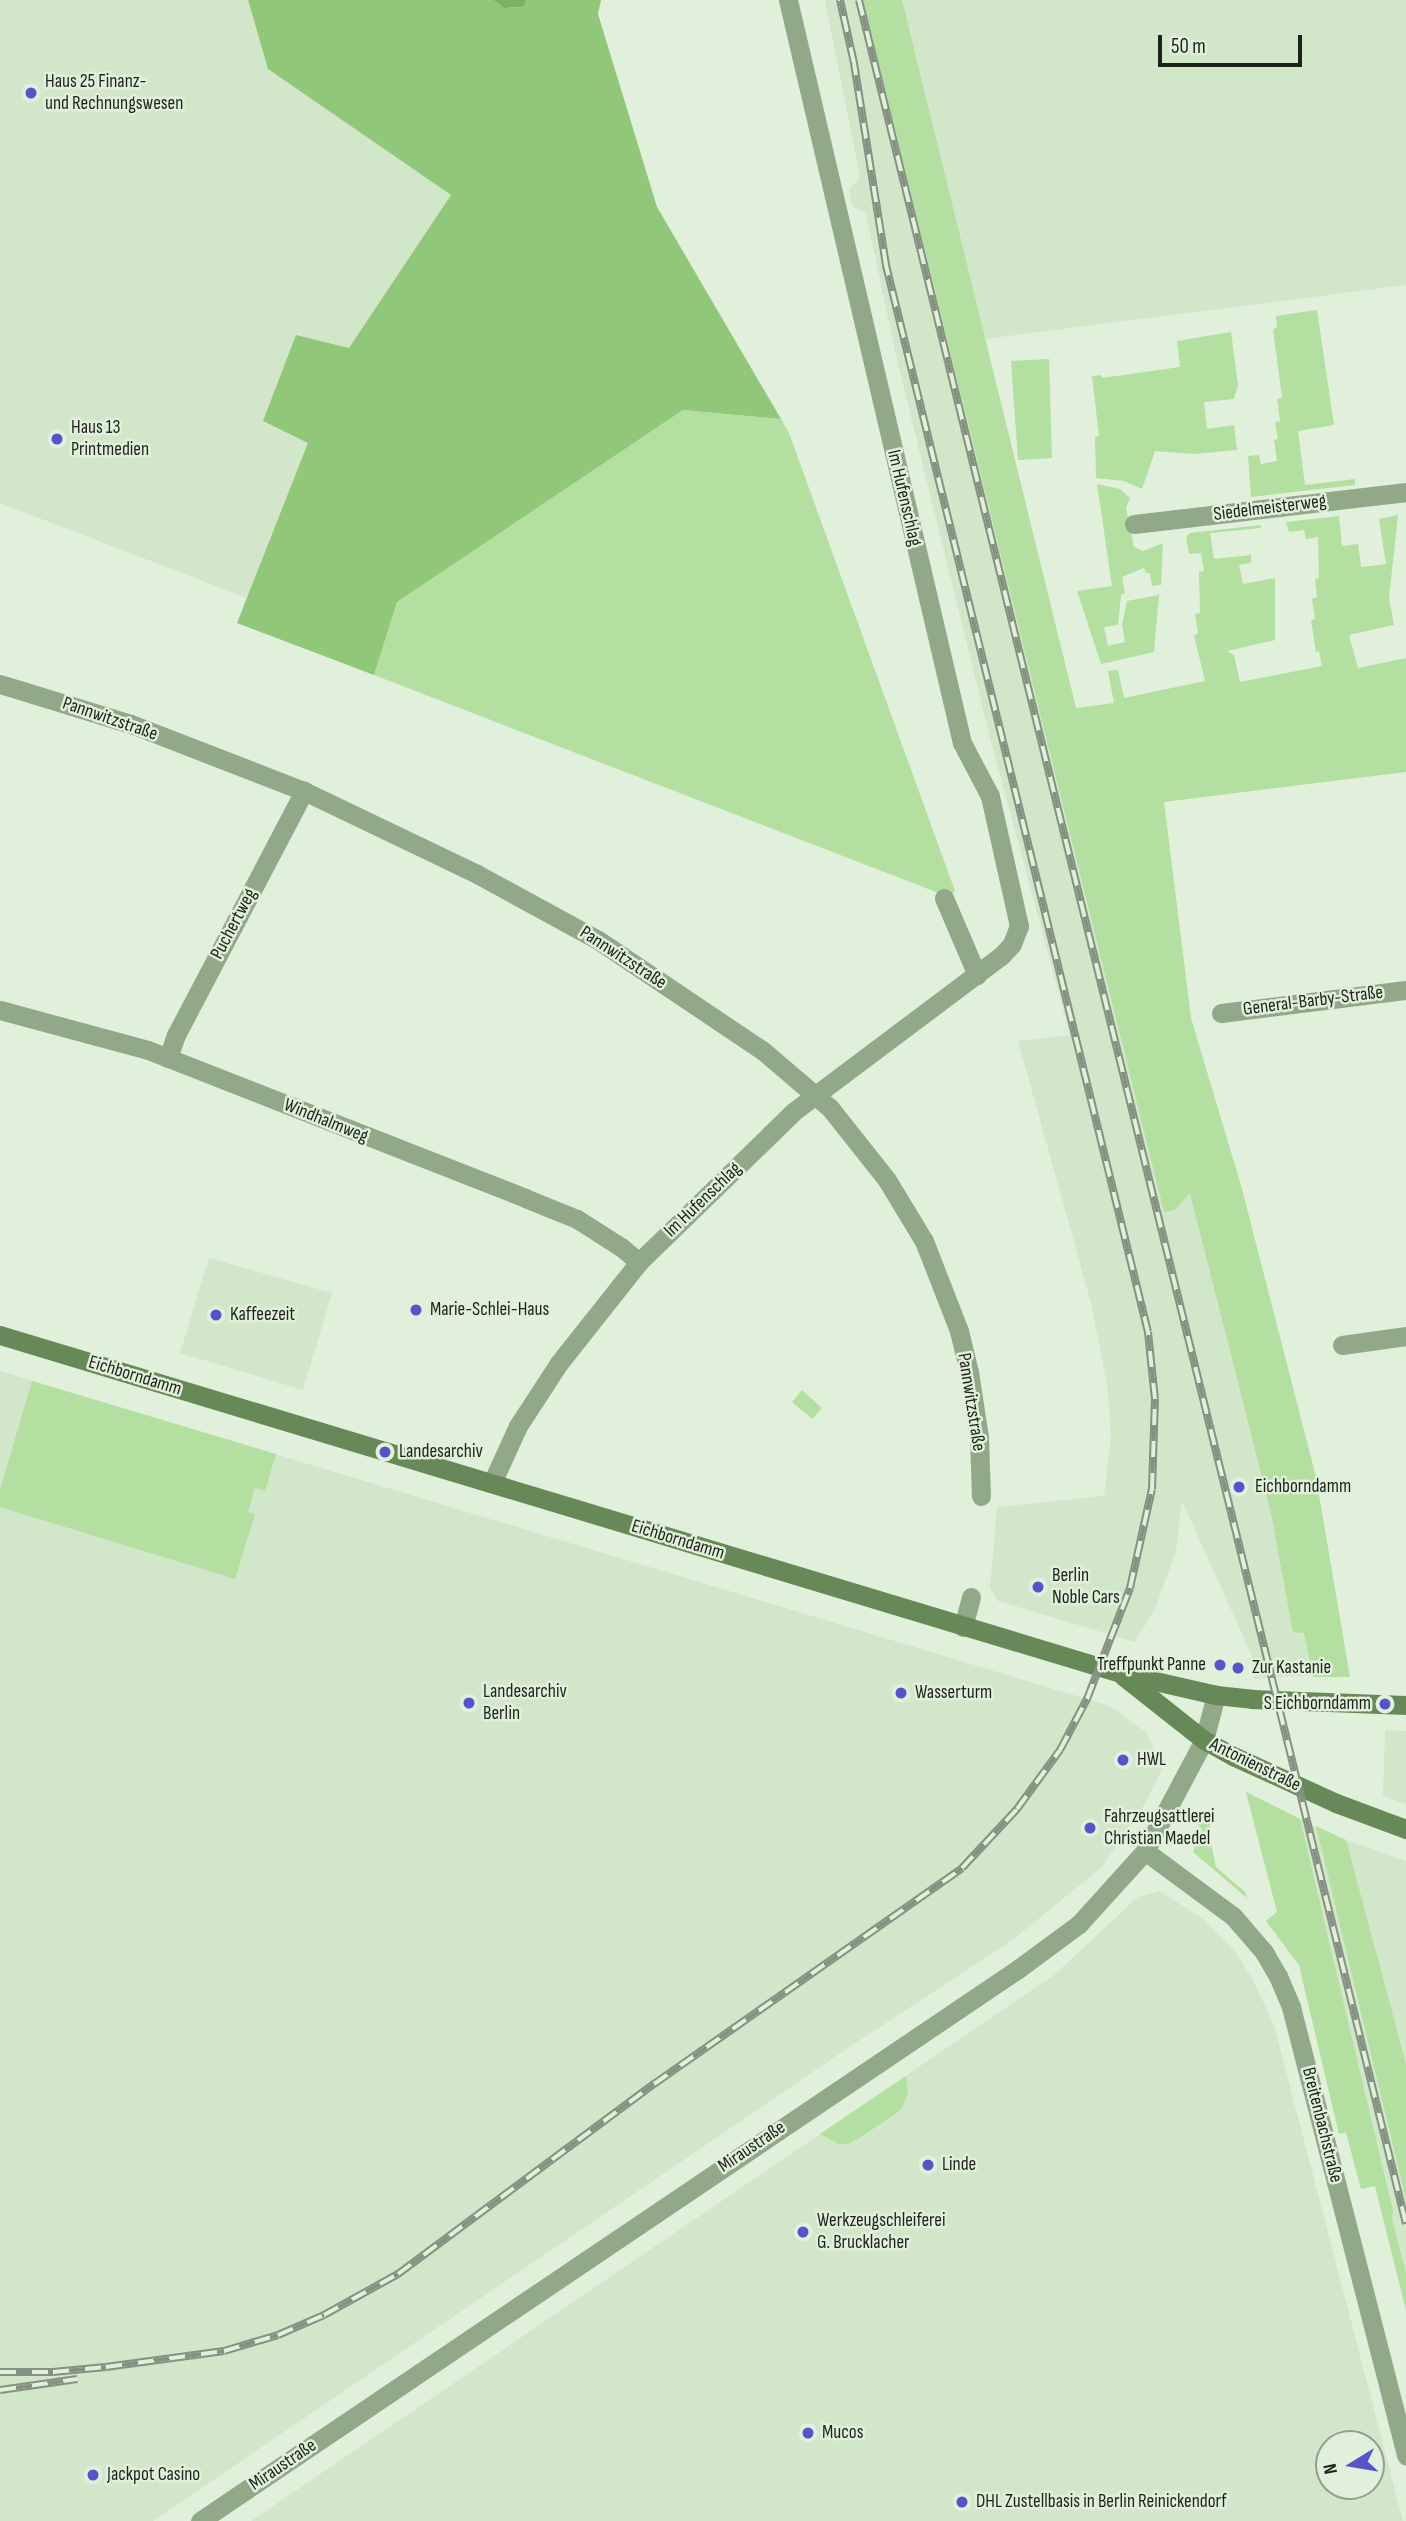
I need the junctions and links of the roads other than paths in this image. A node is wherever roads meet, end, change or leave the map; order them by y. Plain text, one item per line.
1 (788, 0) edge
2 (1406, 492) edge
3 (1134, 524) dead end
4 (0, 684) edge
5 (304, 791) junction
6 (944, 898) dead end
7 (977, 975) junction
8 (1406, 990) edge
9 (0, 1010) edge
10 (1220, 1013) dead end
11 (168, 1058) junction
12 (815, 1095) junction
13 (639, 1262) junction
14 (0, 1335) edge
15 (1406, 1336) edge
16 (1342, 1345) dead end
17 (492, 1483) junction
18 (981, 1496) dead end
19 (971, 1597) dead end
20 (962, 1627) junction
21 (1120, 1673) junction
22 (1216, 1695) junction
23 (1406, 1705) edge
24 (1204, 1740) junction
25 (1406, 1829) edge
26 (1145, 1851) junction
27 (1406, 2456) edge
28 (200, 2521) edge

1 - 7 street, Im Hufenschlag
2 - 3 street, Siedelmeisterweg
4 - 5 street, Pannwitzstraße
5 - 11 street, Puchertweg
5 - 12 street, Pannwitzstraße
6 - 7 street
7 - 12 street, Im Hufenschlag
8 - 10 street, General-Barby-Straße
9 - 11 street, Windhalmweg
11 - 13 street, Windhalmweg
12 - 13 street, Im Hufenschlag
12 - 18 street, Pannwitzstraße
13 - 17 street, Im Hufenschlag
14 - 17 main road, Eichborndamm
15 - 16 street
17 - 20 main road, Eichborndamm
19 - 20 street
20 - 21 main road, Eichborndamm
21 - 22 main road, Eichborndamm
21 - 24 main road, Antonienstraße
22 - 23 main road, Eichborndamm
22 - 24 street, Miraustraße
24 - 25 main road, Antonienstraße
24 - 26 street, Miraustraße
26 - 27 street, Breitenbachstraße
26 - 28 street, Miraustraße

